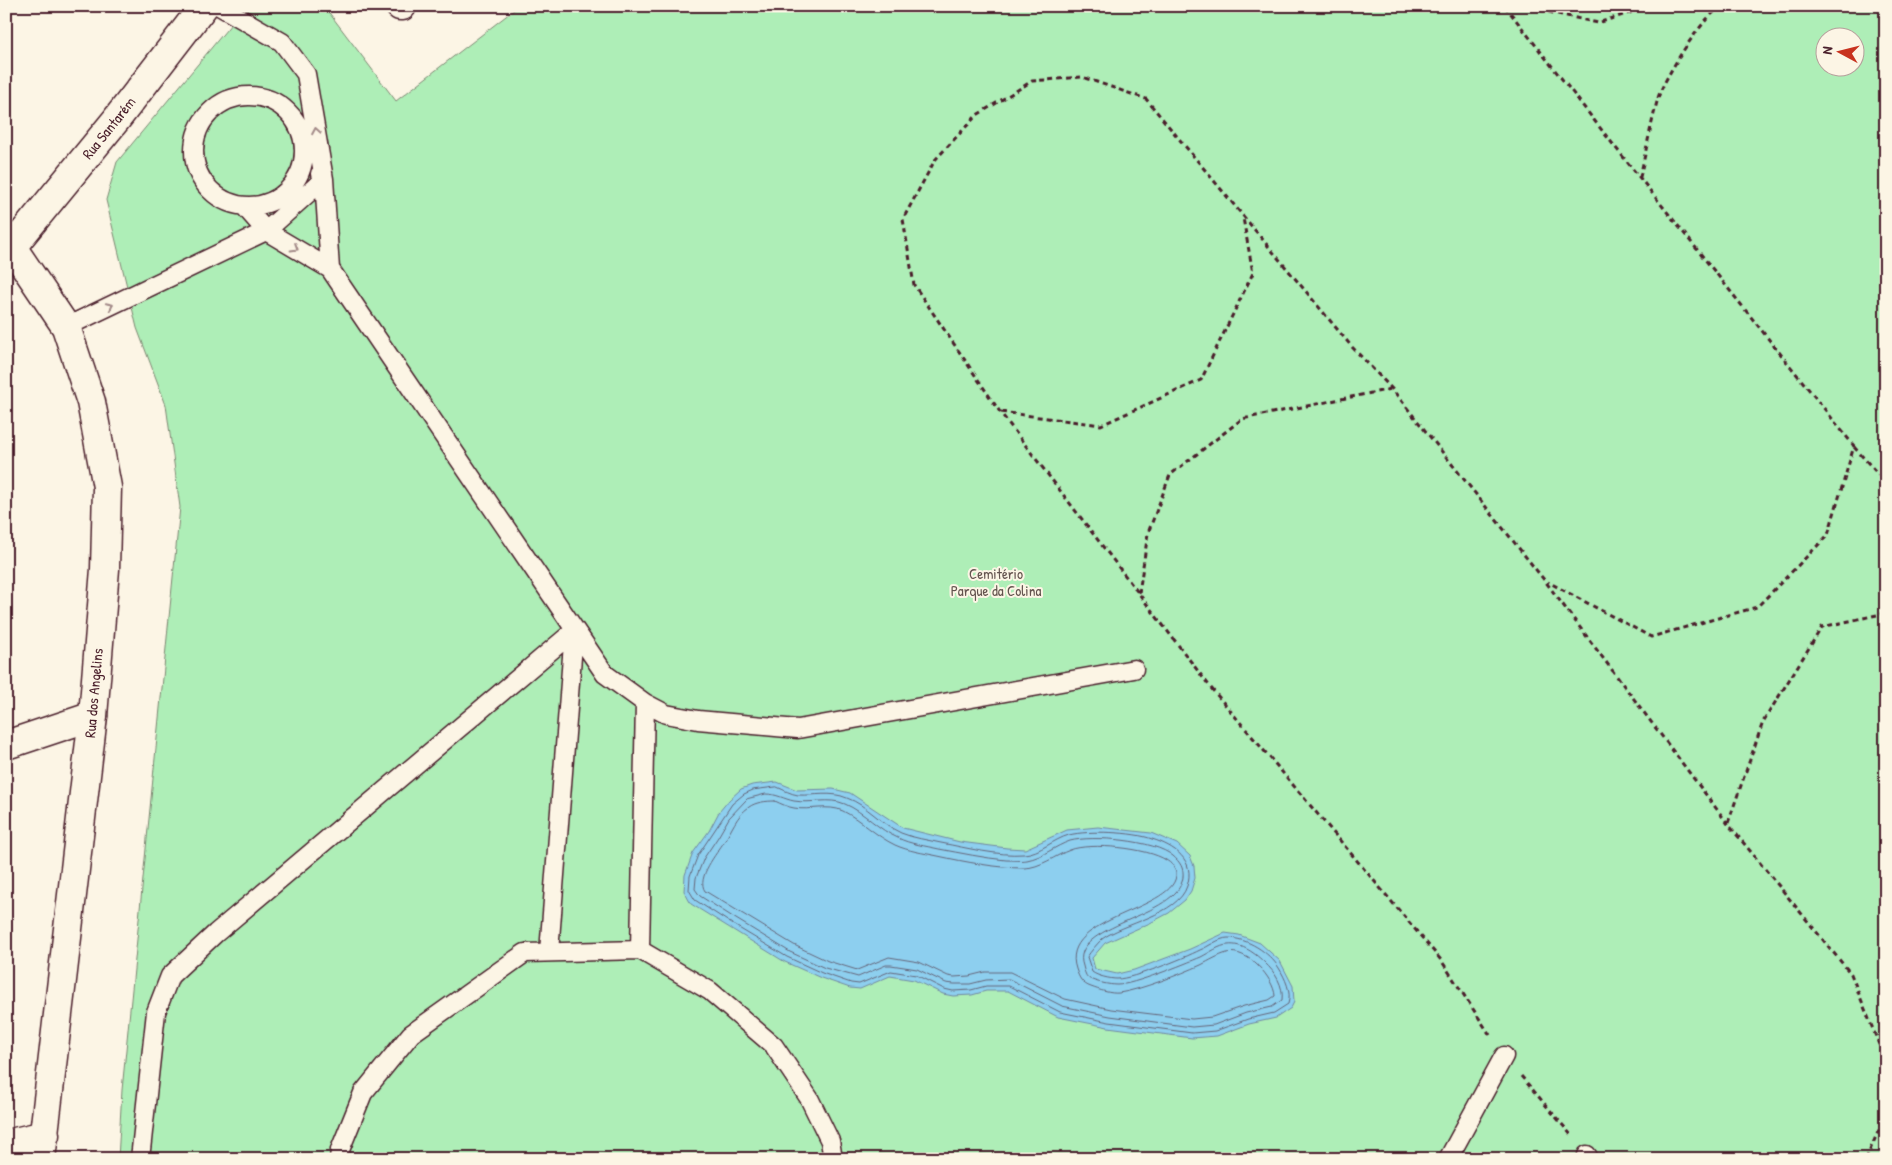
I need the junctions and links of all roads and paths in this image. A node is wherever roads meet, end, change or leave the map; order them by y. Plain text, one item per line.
1 (204, 6) edge
2 (219, 6) edge
3 (1505, 6) edge
4 (1522, 6) edge
5 (1651, 6) edge
6 (1723, 6) edge
7 (305, 155) junction
8 (1640, 177) junction
9 (324, 178) junction
10 (245, 207) junction
11 (1243, 216) junction
12 (266, 231) junction
13 (8, 244) edge
14 (330, 269) junction
15 (66, 327) junction
16 (1392, 389) junction
17 (1000, 412) junction
18 (1854, 446) junction
19 (1886, 482) edge
20 (1545, 581) junction
21 (1139, 594) junction
22 (1886, 614) edge
23 (574, 631) junction
24 (1134, 668) dead end
25 (645, 703) junction
26 (93, 716) junction
27 (6, 744) edge
28 (1728, 824) junction
29 (640, 950) junction
30 (549, 952) junction
31 (1504, 1056) junction
32 (1886, 1063) edge
33 (6, 1144) edge
34 (43, 1147) edge
35 (1588, 1157) edge
36 (140, 1159) edge
37 (338, 1159) edge
38 (833, 1159) edge
39 (1448, 1159) edge
40 (1866, 1159) edge

1 - 13 street, Rua Santarém
9 -> 2 lane
3 - 8 path
4 - 5 path
6 - 8 path
7 - 9 lane
7 - 10 lane
7 - 10 lane
8 - 18 path
9 - 12 lane
9 - 14 lane
10 - 12 lane
11 - 16 path
11 - 17 path
11 - 17 path
12 -> 14 lane
15 -> 12 lane
13 - 15 street, Rua dos Angelins
14 - 23 lane
15 - 26 street, Rua dos Angelins
16 - 20 path
16 - 21 path
17 - 21 path
18 - 19 path
18 - 20 path
20 - 28 path
21 - 31 path
22 - 28 path
23 - 25 lane
23 - 30 lane
23 - 36 lane
24 - 25 lane
25 - 29 lane
26 - 27 street
26 - 34 street, Rua dos Angelins
28 - 32 path
29 - 30 lane
29 - 38 lane
30 - 37 lane
31 - 35 path
31 - 39 lane
32 - 40 path
33 - 34 street

